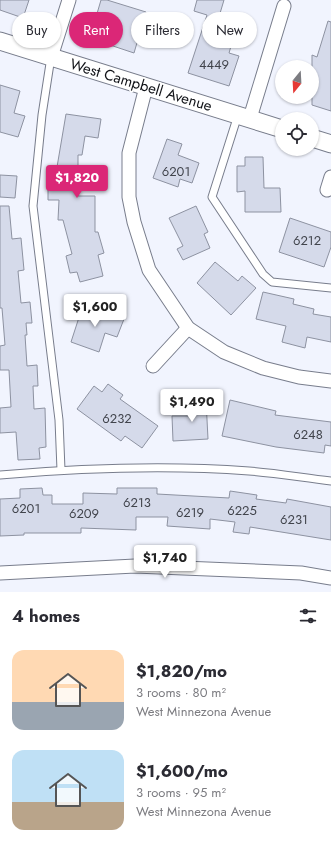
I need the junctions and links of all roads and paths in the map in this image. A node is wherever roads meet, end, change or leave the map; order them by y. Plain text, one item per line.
1 (69, 0) edge
2 (284, 6) dead end
3 (0, 41) edge
4 (51, 57) junction
5 (146, 87) junction
6 (244, 116) junction
7 (275, 126) edge
8 (319, 140) edge
9 (331, 144) edge
10 (331, 177) edge
11 (327, 190) dead end
12 (331, 288) edge
13 (188, 328) junction
14 (153, 366) dead end
15 (331, 381) edge
16 (61, 470) junction
17 (0, 475) edge
18 (331, 481) edge
19 (0, 573) edge
20 (331, 578) edge

1 - 4 street
2 - 6 street
3 - 4 street, West Campbell Avenue
4 - 5 street, West Campbell Avenue
4 - 16 lane
5 - 6 street, West Campbell Avenue
5 - 13 street
6 - 7 street, West Campbell Avenue
6 - 12 lane
8 - 9 street
10 - 11 street
13 - 14 street
13 - 15 street
16 - 17 lane
16 - 18 lane
19 - 20 street

